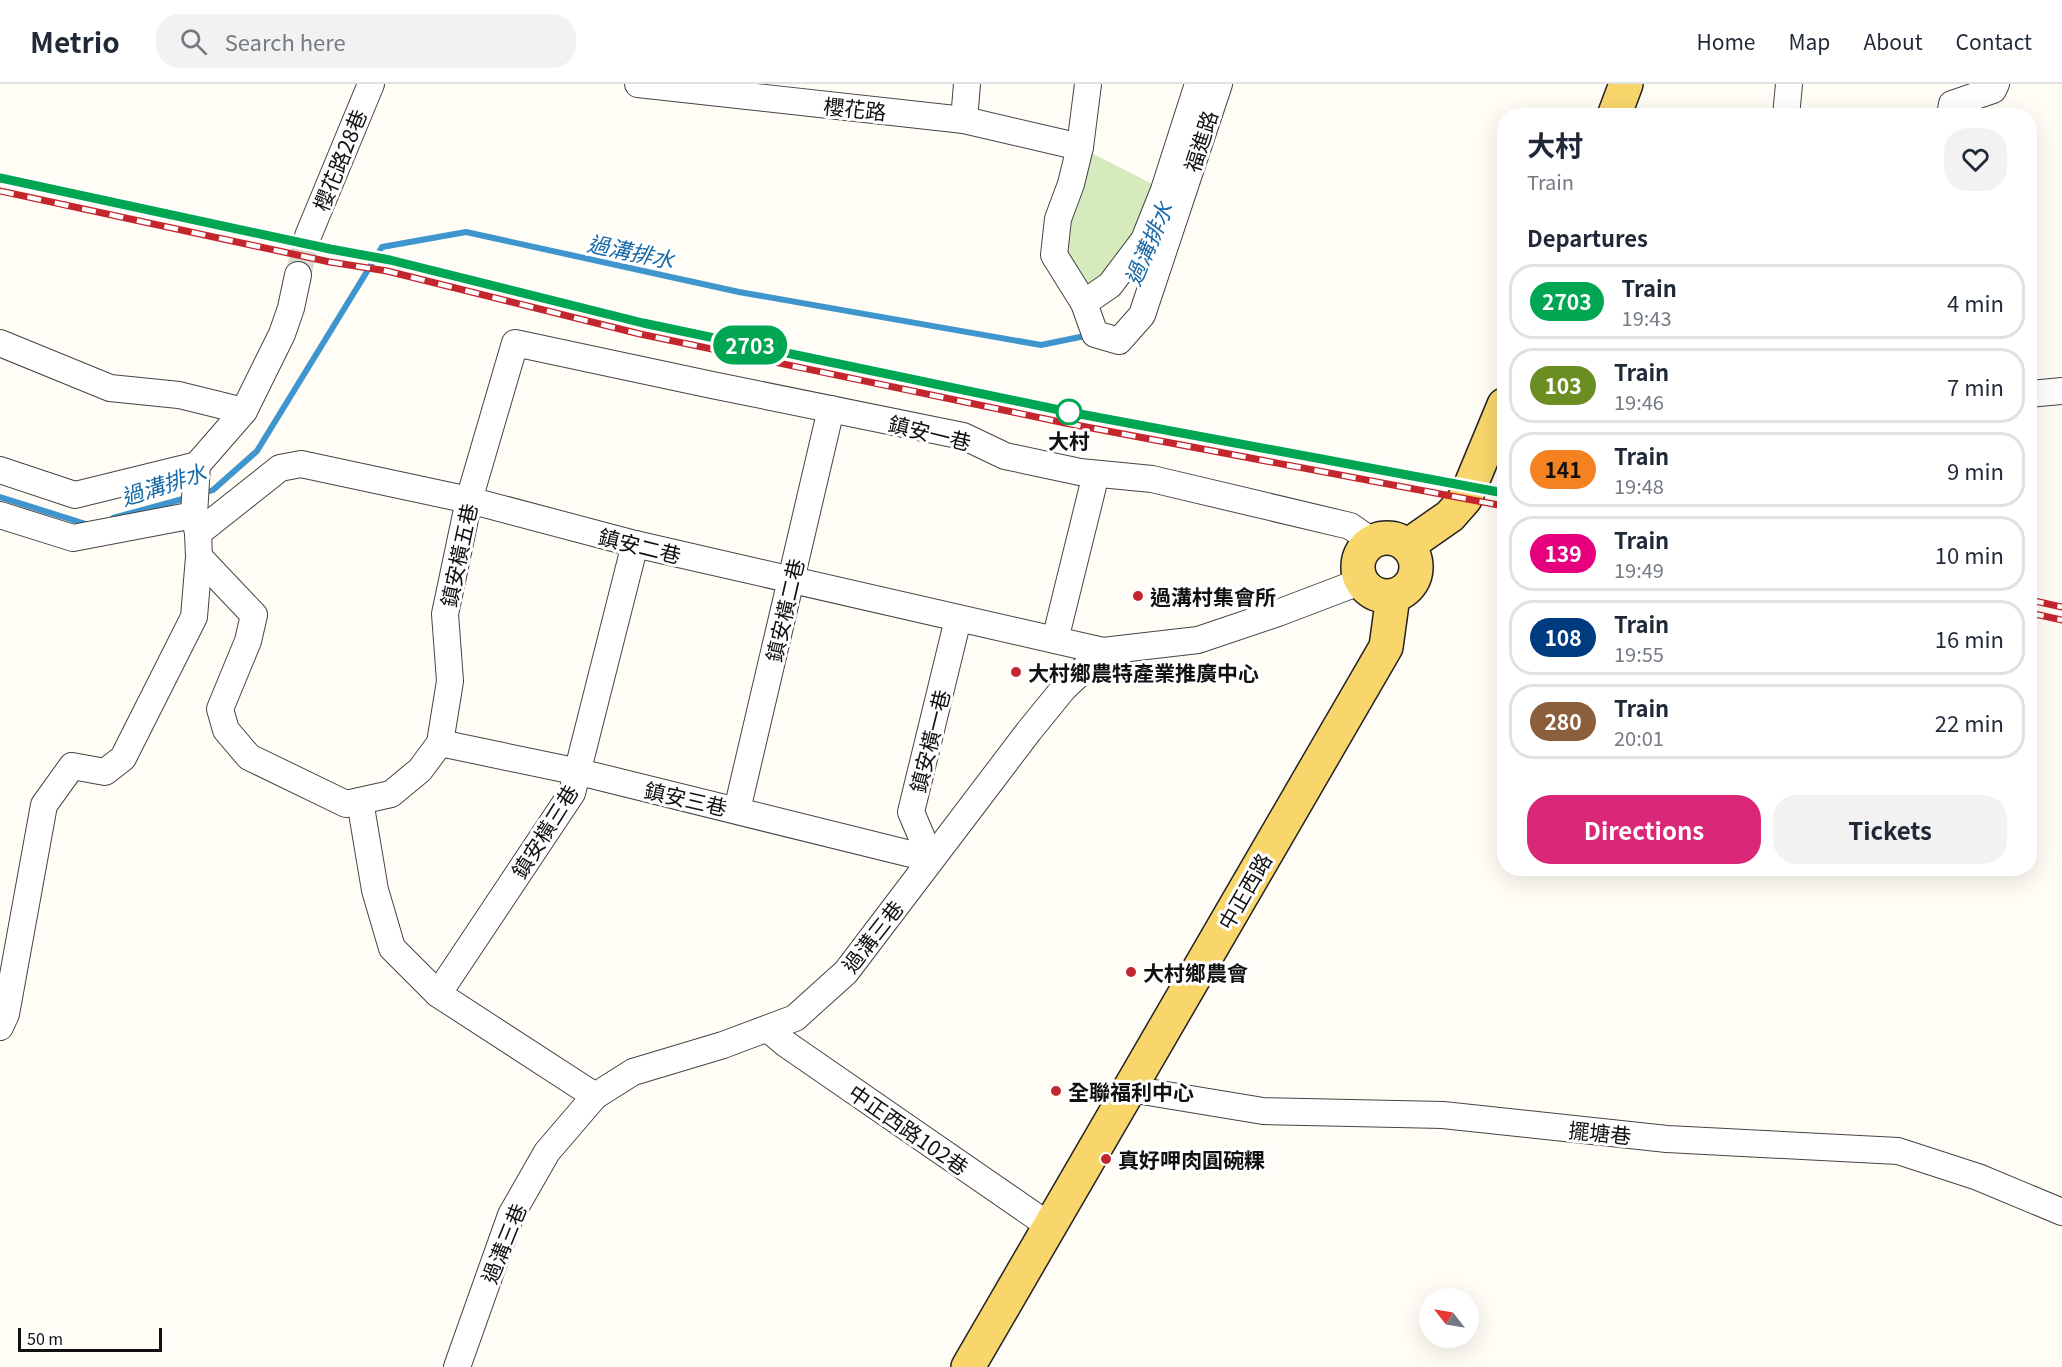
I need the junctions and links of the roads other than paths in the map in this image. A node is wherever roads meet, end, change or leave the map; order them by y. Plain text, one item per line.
1 (371, 84) edge
2 (638, 84) edge
3 (967, 84) edge
4 (1088, 84) edge
5 (1198, 84) edge
6 (1219, 84) edge
7 (1626, 84) edge
8 (1788, 84) edge
9 (1996, 84) edge
10 (1617, 108) edge
11 (1786, 108) edge
12 (1951, 108) edge
13 (964, 120) junction
14 (1080, 147) junction
15 (308, 236) tunnel mouth
16 (298, 275) tunnel mouth
17 (1084, 303) junction
18 (0, 343) edge
19 (515, 343) joint
20 (2062, 391) edge
21 (2037, 393) edge
22 (831, 410) junction
23 (244, 411) junction
24 (1497, 422) edge
25 (197, 465) junction
26 (0, 470) edge
27 (1096, 474) junction
28 (469, 500) junction
29 (0, 515) edge
30 (197, 535) junction
31 (1373, 542) junction
32 (635, 544) junction
33 (1407, 546) junction
34 (792, 580) junction
35 (1362, 581) junction
36 (1392, 596) junction
37 (958, 619) junction
38 (1055, 640) junction
39 (1103, 651) junction
40 (440, 743) junction
41 (579, 771) junction
42 (360, 801) junction
43 (737, 810) junction
44 (931, 860) junction
45 (438, 994) junction
46 (0, 1027) edge
47 (768, 1029) junction
48 (1130, 1089) junction
49 (595, 1096) junction
50 (2062, 1212) edge
51 (1051, 1227) junction
52 (457, 1367) edge
53 (968, 1367) edge

1 - 15 street, 櫻花路28巷
2 - 13 street, 櫻花路
3 - 13 street
4 - 14 street
5 - 17 street, 福進路
6 - 17 street, 福進路
7 - 10 main road
8 - 11 street
9 - 12 street
13 - 14 street, 櫻花路
14 - 17 street
16 - 23 street
18 - 23 street
19 - 22 street, 鎮安一巷
19 - 28 street, 鎮安橫五巷
20 - 21 street
22 - 27 street, 鎮安一巷
22 - 34 street, 鎮安橫二巷
23 - 25 street
24 - 33 main road
25 - 26 street
25 - 30 street
27 - 31 street, 鎮安一巷
27 - 38 street
28 - 30 street, 鎮安二巷
28 - 32 street, 鎮安二巷
28 - 40 street, 鎮安橫五巷
29 - 30 street
30 - 42 street, 鎮安橫五巷
30 - 46 street
31 - 33 main road
31 - 35 main road
32 - 34 street, 鎮安二巷
32 - 41 street, 鎮安橫三巷
33 - 36 main road
34 - 37 street, 鎮安二巷
34 - 43 street, 鎮安橫二巷
35 - 36 main road
35 - 39 street
36 - 48 main road, 中正西路
37 - 38 street, 鎮安二巷
37 - 44 street, 鎮安橫一巷
38 - 39 street, 鎮安二巷
39 - 44 street, 過溝三巷
40 - 41 street, 鎮安三巷
40 - 42 street, 鎮安橫五巷
41 - 43 street, 鎮安三巷
41 - 45 street, 鎮安橫三巷
42 - 45 street
43 - 44 street, 鎮安三巷
44 - 47 street, 過溝三巷
45 - 49 street
47 - 49 street, 過溝三巷
47 - 51 street, 中正西路102巷
48 - 50 street, 擺塘巷
48 - 51 main road, 中正西路
49 - 52 street, 過溝三巷
51 - 53 main road, 中正西路

